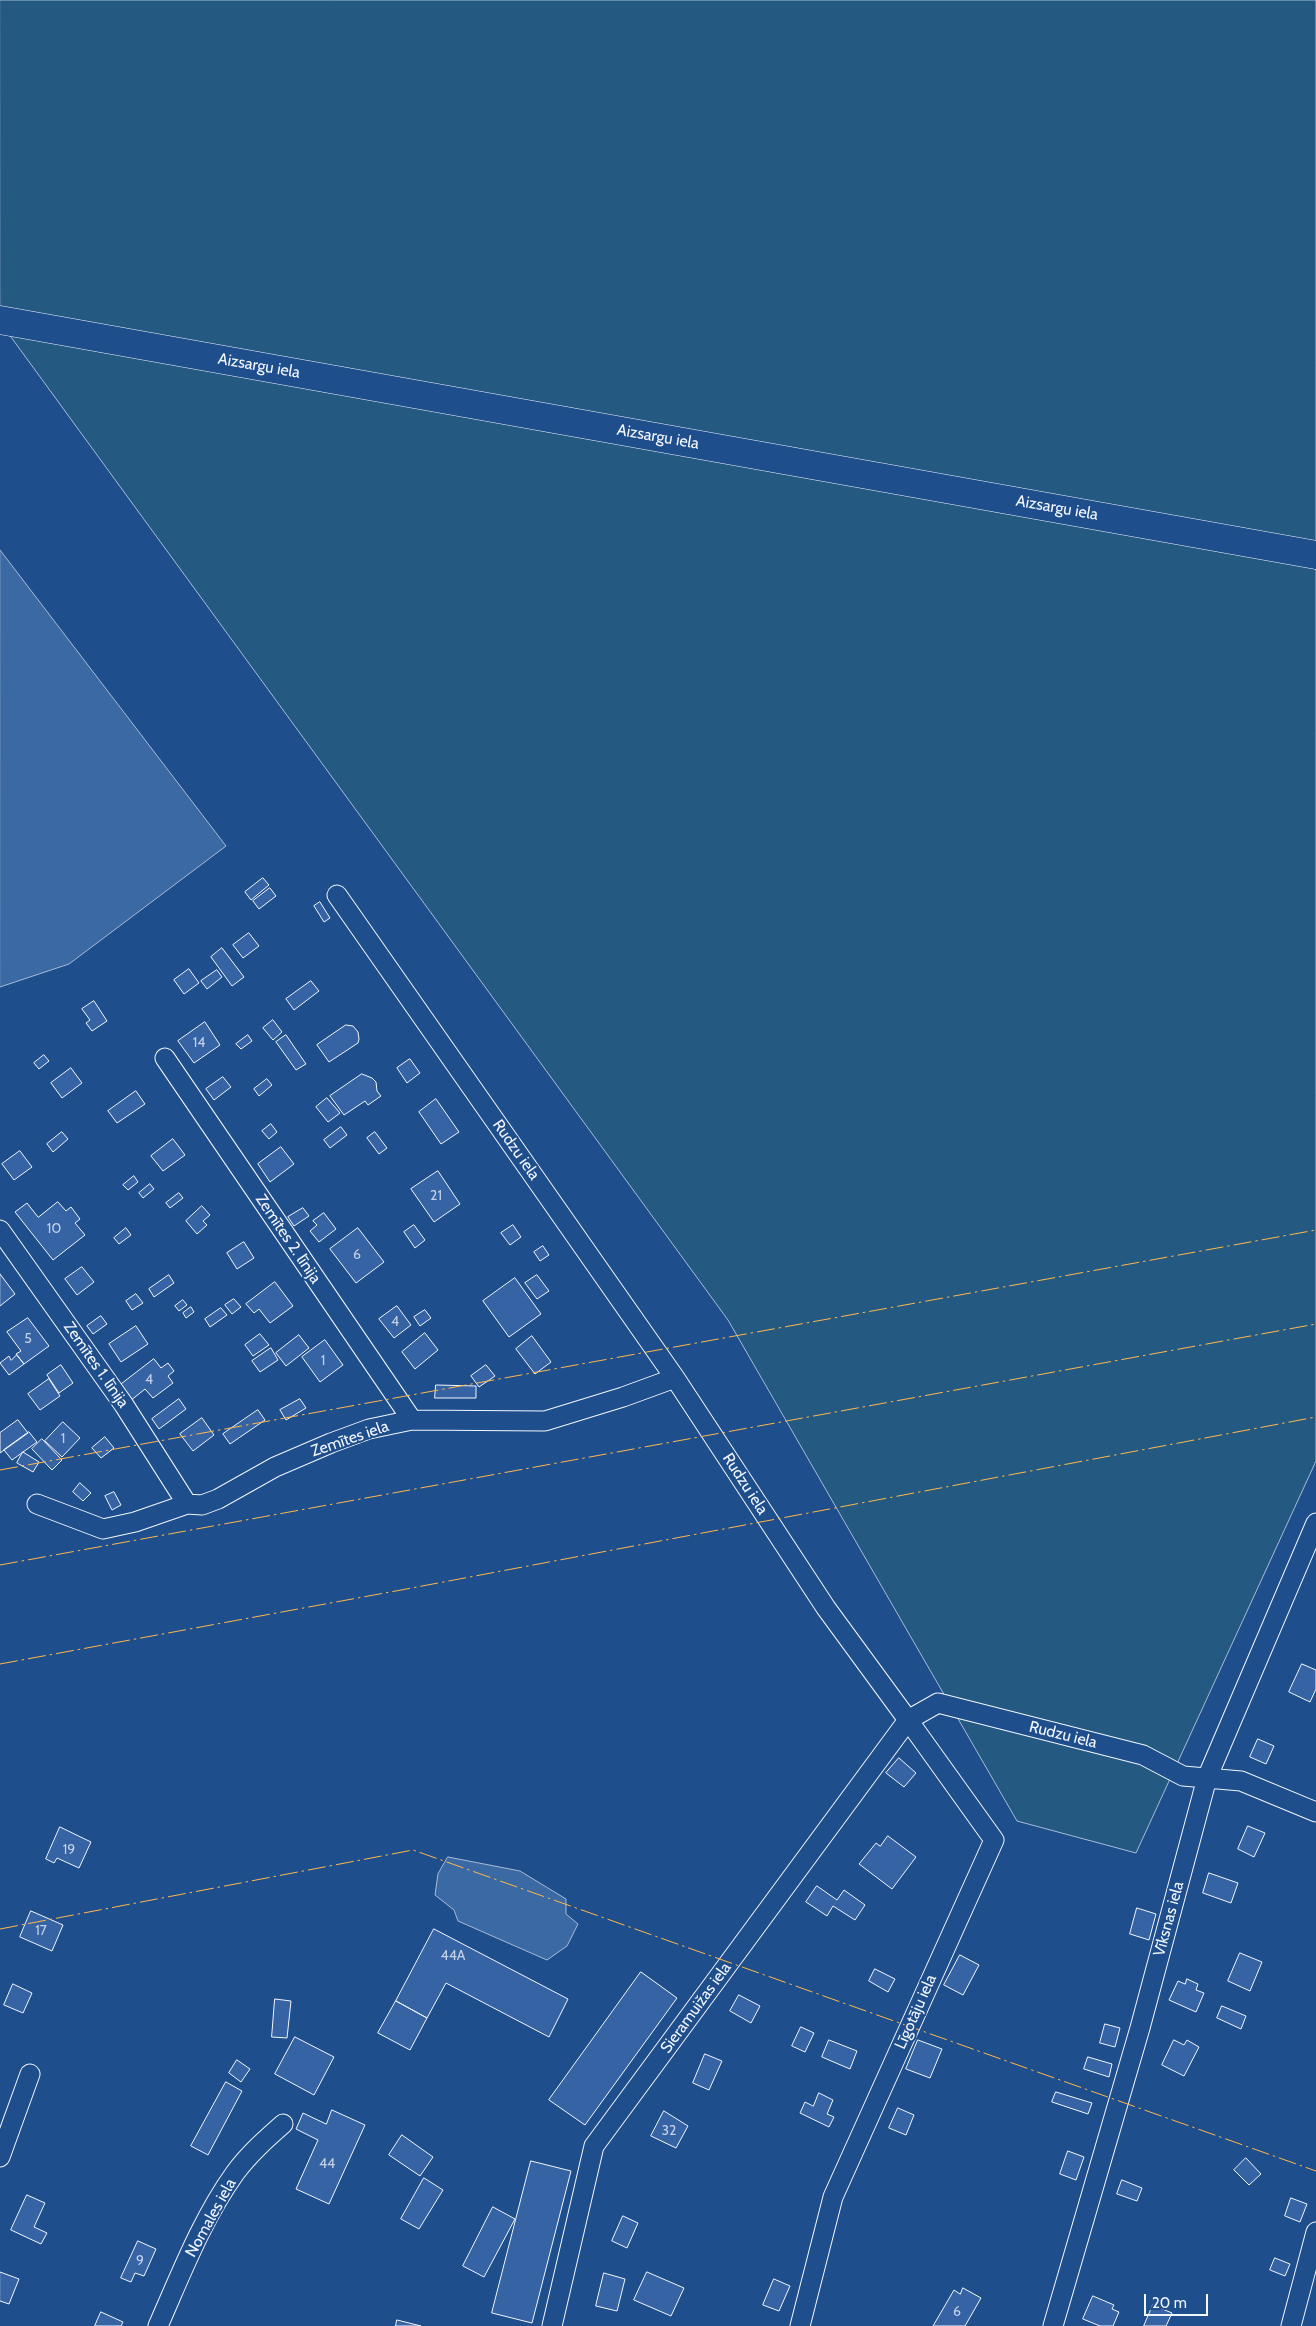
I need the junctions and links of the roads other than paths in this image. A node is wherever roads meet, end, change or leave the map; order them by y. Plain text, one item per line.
1 (0, 320) edge
2 (1316, 555) edge
3 (337, 895) dead end
4 (165, 1058) dead end
5 (0, 1230) edge
6 (676, 1378) junction
7 (412, 1420) junction
8 (37, 1504) dead end
9 (187, 1504) junction
10 (1316, 1523) edge
11 (908, 1720) junction
12 (1207, 1778) junction
13 (1316, 1812) edge
14 (30, 2074) dead end
15 (283, 2124) dead end
16 (0, 2157) edge
17 (1316, 2232) edge
18 (158, 2326) edge
19 (552, 2326) edge
20 (800, 2326) edge
21 (1053, 2326) edge
22 (1291, 2326) edge

1 - 2 highway, Aizsargu iela
3 - 6 street, Rudzu iela
4 - 7 street, Zemītes 2. līnija
5 - 9 street, Zemītes 1. līnija
6 - 7 street, Zemītes iela
6 - 11 street, Rudzu iela
7 - 9 street, Zemītes iela
8 - 9 street, Zemītes iela
10 - 12 street, Vīksnas iela
11 - 12 street, Rudzu iela
11 - 19 street, Sieramuižas iela
11 - 20 street, Līgotāju iela
12 - 13 street, Rudzu iela
12 - 21 street, Vīksnas iela
14 - 16 street
15 - 18 street, Nomales iela
17 - 22 street

